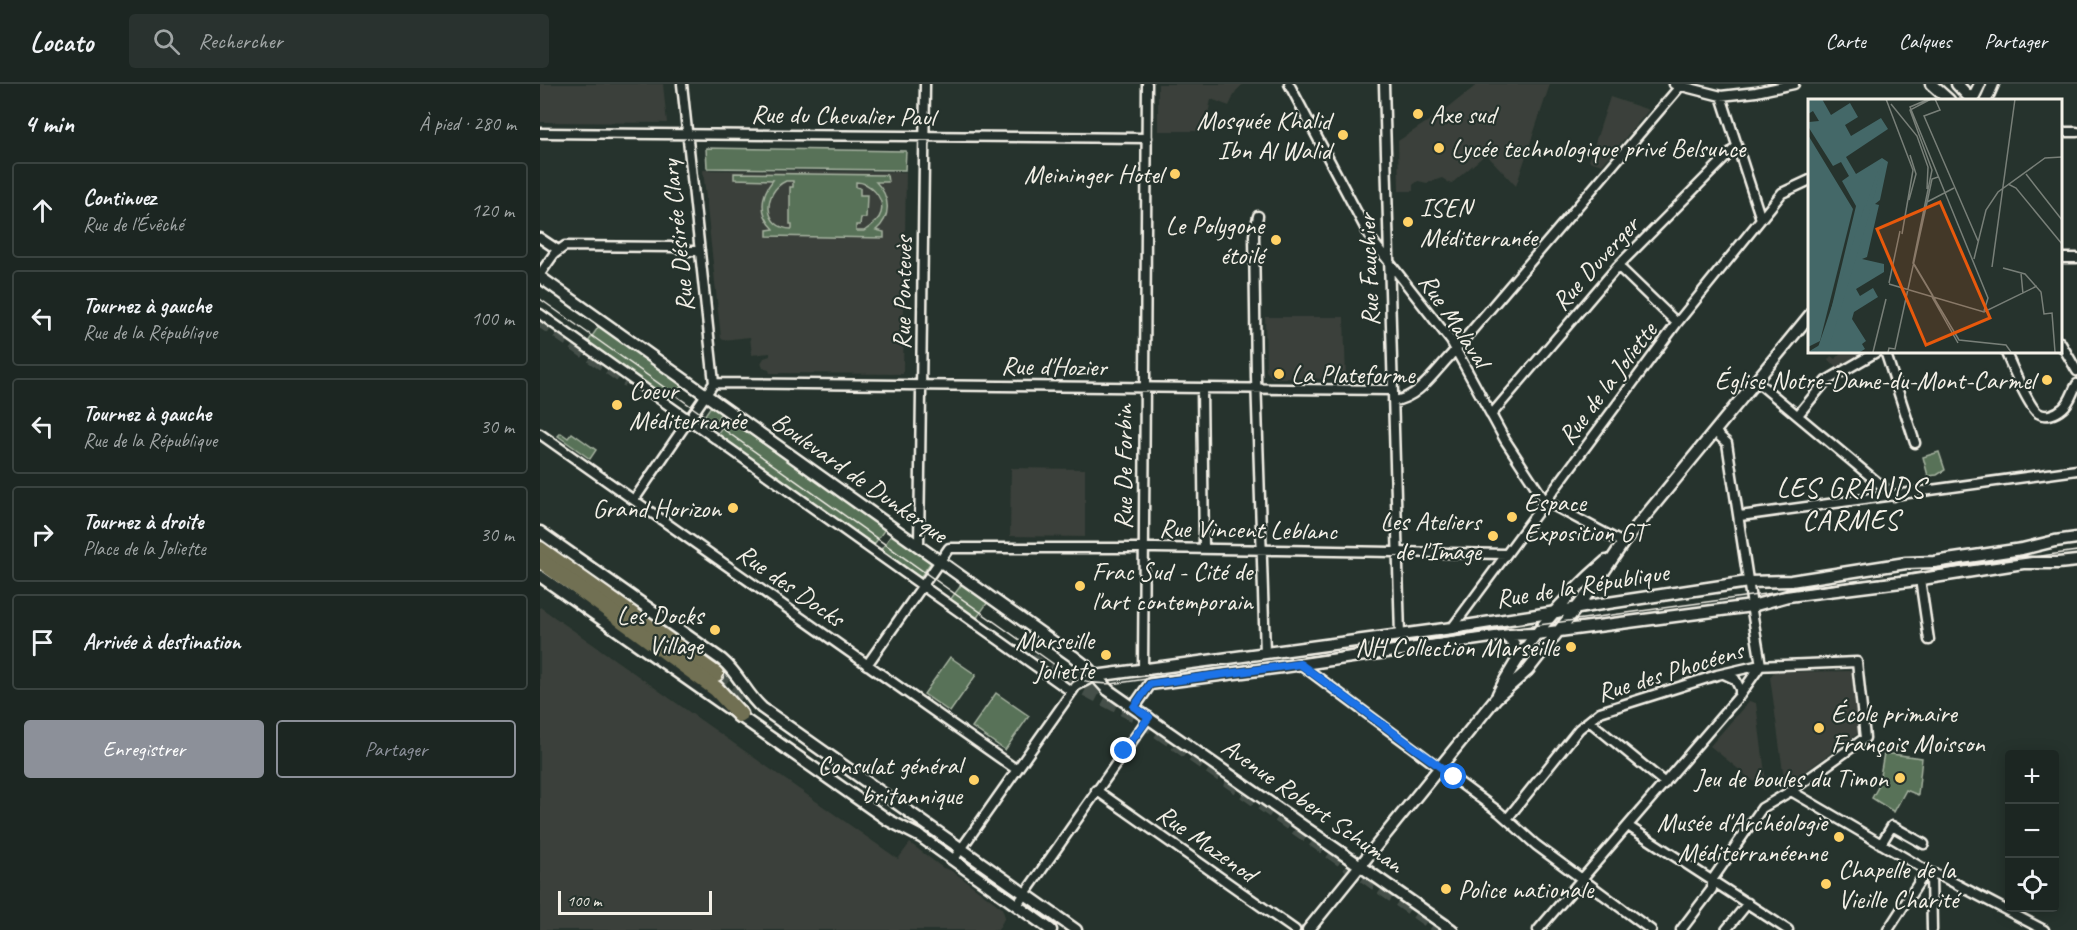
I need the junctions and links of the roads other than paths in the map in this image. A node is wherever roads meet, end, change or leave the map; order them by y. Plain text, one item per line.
1 (682, 84) edge
2 (926, 84) edge
3 (1147, 84) edge
4 (1289, 84) edge
5 (1384, 84) edge
6 (1794, 84) edge
7 (1931, 84) edge
8 (1957, 84) edge
9 (1980, 84) edge
10 (1993, 84) edge
11 (1679, 85) edge
12 (1721, 96) junction
13 (1947, 99) edge
14 (1971, 99) edge
15 (1972, 99) edge
16 (1986, 99) edge
17 (540, 133) edge
18 (688, 134) junction
19 (925, 137) junction
20 (1146, 138) junction
21 (1737, 146) junction
22 (1808, 181) edge
23 (1258, 216) dead end
24 (1761, 219) junction
25 (540, 238) edge
26 (558, 250) junction
27 (700, 250) junction
28 (1389, 261) junction
29 (1618, 266) junction
30 (540, 276) edge
31 (540, 314) edge
32 (1808, 317) edge
33 (1677, 323) junction
34 (2062, 344) edge
35 (1456, 350) junction
36 (1876, 352) edge
37 (1885, 352) edge
38 (2005, 352) edge
39 (2077, 371) edge
40 (1756, 381) junction
41 (714, 383) junction
42 (2077, 384) edge
43 (922, 386) junction
44 (1145, 388) junction
45 (1202, 388) junction
46 (1257, 388) junction
47 (1393, 390) junction
48 (706, 395) junction
49 (1393, 401) junction
50 (1491, 415) junction
51 (1798, 416) junction
52 (689, 420) junction
53 (1714, 432) junction
54 (540, 434) edge
55 (1915, 443) dead end
56 (2077, 470) edge
57 (1894, 496) junction
58 (634, 500) junction
59 (1545, 501) junction
60 (1740, 516) junction
61 (540, 532) edge
62 (2077, 538) edge
63 (1623, 543) junction
64 (919, 546) junction
65 (1144, 548) junction
66 (1204, 549) junction
67 (1261, 550) junction
68 (1398, 552) junction
69 (1506, 554) junction
70 (1614, 555) junction
71 (542, 560) edge
72 (940, 561) junction
73 (2077, 561) edge
74 (1920, 579) junction
75 (1748, 582) junction
76 (1596, 583) junction
77 (923, 585) junction
78 (1610, 602) junction
79 (1577, 608) junction
80 (1752, 608) junction
81 (1556, 612) junction
82 (1452, 628) junction
83 (1557, 632) junction
84 (1536, 634) junction
85 (1400, 635) junction
86 (1505, 635) junction
87 (1929, 640) dead end
88 (1265, 653) junction
89 (1517, 660) junction
90 (1300, 664) junction
91 (867, 665) junction
92 (1761, 665) junction
93 (1143, 670) junction
94 (716, 674) tunnel mouth
95 (1724, 674) junction
96 (1095, 676) junction
97 (1072, 692) junction
98 (1740, 695) junction
99 (1496, 698) junction
100 (1134, 707) junction
101 (740, 715) joint
102 (1149, 717) junction
103 (1589, 721) junction
104 (1439, 768) junction
105 (1017, 770) junction
106 (1665, 783) junction
107 (1096, 790) junction
108 (1791, 791) junction
109 (1507, 819) junction
110 (1628, 826) junction
111 (1881, 844) junction
112 (1924, 844) dead end
113 (961, 849) junction
114 (954, 859) junction
115 (1359, 865) junction
116 (1931, 873) junction
117 (1581, 879) junction
118 (1712, 880) junction
119 (1024, 894) junction
120 (1748, 903) junction
121 (1017, 905) junction
122 (1051, 930) edge
123 (1076, 930) edge
124 (1294, 930) edge
125 (1308, 930) edge
126 (1452, 930) edge
127 (1538, 930) edge
128 (1651, 930) edge
129 (1681, 930) edge
130 (1726, 930) edge
131 (1788, 930) edge
132 (1888, 930) edge
133 (1932, 930) edge
134 (2044, 930) edge

1 - 18 street, Rue Désirée Clary
2 - 19 street, Rue Pontevès
3 - 20 street, Rue De Forbin
4 - 28 street, Rue Malaval
5 - 28 street, Rue Fauchier
6 - 12 street
7 - 13 main road
8 - 14 main road
9 - 15 main road
10 - 16 main road
11 - 12 street
11 - 35 street
12 - 21 street
17 - 18 street, Rue du Chevalier Paul
18 - 19 street, Rue du Chevalier Paul
18 - 27 street, Rue Désirée Clary
19 - 20 street, Rue du Chevalier Paul
19 - 43 street, Rue Pontevès
20 - 44 street, Rue De Forbin
21 - 24 street
21 - 29 street, Rue Duverger
22 - 24 street, Rue de la Joliette
23 - 46 street
24 - 33 street, Rue de la Joliette
25 - 26 street
26 - 27 street
26 - 30 street
27 - 41 street, Rue Désirée Clary
28 - 35 street, Rue Malaval
28 - 47 street, Rue Fauchier
29 - 33 street
29 - 50 street, Rue Duverger
30 - 48 main road, Boulevard de Dunkerque
31 - 52 street, Boulevard de Dunkerque
32 - 40 main road
33 - 59 street, Rue de la Joliette
34 - 39 street
35 - 49 street
35 - 50 street, Rue Malaval
36 - 51 street
37 - 55 street
38 - 42 street
40 - 51 street
40 - 53 main road
41 - 43 street, Rue d'Hozier
41 - 48 street
43 - 44 street, Rue d'Hozier
43 - 64 street, Rue Pontevès
44 - 45 street, Rue d'Hozier
44 - 65 street, Rue De Forbin
45 - 46 street, Rue d'Hozier
45 - 66 street
46 - 47 street, Rue d'Hozier
46 - 67 street
47 - 49 street, Rue Fauchier
48 - 52 street
48 - 64 main road, Boulevard de Dunkerque
49 - 68 street, Rue Fauchier
50 - 59 street, Rue Malaval
51 - 57 street
52 - 58 street
52 - 77 street, Boulevard de Dunkerque
53 - 60 street
53 - 63 main road
54 - 58 street, Rue des Docks
56 - 57 street
57 - 60 street
58 - 91 street, Rue des Docks
59 - 63 street, Rue Malaval
59 - 69 street, Rue de la Joliette
60 - 75 street
61 - 113 main road
62 - 75 main road, Rue de la République
63 - 70 main road
64 - 72 main road, Boulevard de Dunkerque
65 - 66 street, Rue Vincent Leblanc
65 - 72 street, Rue Vincent Leblanc
65 - 93 street, Rue De Forbin
66 - 67 street, Rue Vincent Leblanc
67 - 68 street, Rue Vincent Leblanc
67 - 88 street
68 - 69 street, Rue Vincent Leblanc
68 - 85 street, Rue Fauchier
69 - 82 street, Rue de la Joliette
70 - 76 main road
70 - 81 main road
71 - 94 highway
71 - 101 highway
72 - 77 street
72 - 96 main road, Boulevard de Dunkerque
73 - 74 main road, Rue de la République
74 - 80 main road, Rue de la République
74 - 87 street
75 - 78 main road, Rue de la République
75 - 80 street
76 - 78 main road
76 - 79 main road
77 - 91 street
77 - 97 street, Boulevard de Dunkerque
78 - 79 main road, Rue de la République
79 - 81 main road, Rue de la République
79 - 83 main road
80 - 83 main road, Rue de la République
80 - 92 street
81 - 82 main road, Rue de la République
81 - 84 main road
82 - 85 main road, Rue de la République
83 - 84 main road, Rue de la République
83 - 99 main road
84 - 86 main road, Rue de la République
84 - 89 main road
85 - 88 main road, Rue de la République
86 - 89 main road
86 - 90 main road, Rue de la République
88 - 93 main road, Rue de la République
89 - 99 main road
90 - 100 main road, Rue de la République
90 - 104 street
91 - 105 street, Rue des Docks
92 - 95 street, Rue des Phocéens
92 - 98 street
92 - 108 street, Rue des Phocéens
93 - 96 main road, Rue de la République
95 - 98 street
95 - 103 street, Rue des Phocéens
96 - 97 street
96 - 100 main road, Boulevard de Dunkerque
97 - 105 street
98 - 106 street
99 - 104 main road
100 - 102 main road, Boulevard de Dunkerque
101 - 114 main road
102 - 107 street
102 - 115 main road, Avenue Robert Schuman
103 - 106 street
103 - 109 street, Rue des Phocéens
104 - 109 street
104 - 115 main road
105 - 113 street
106 - 110 street
107 - 119 street
107 - 124 street, Rue Mazenod
108 - 111 street
108 - 118 street
109 - 117 street
110 - 117 street
110 - 118 street
111 - 112 street
111 - 116 street
113 - 114 street
113 - 119 main road
114 - 121 main road
115 - 125 main road
115 - 126 main road, Avenue Robert Schuman
116 - 132 street
116 - 133 street
116 - 134 street
117 - 127 street
117 - 128 street
118 - 120 street
118 - 129 street
119 - 121 street
119 - 123 main road
120 - 130 street
120 - 131 street
121 - 122 main road

